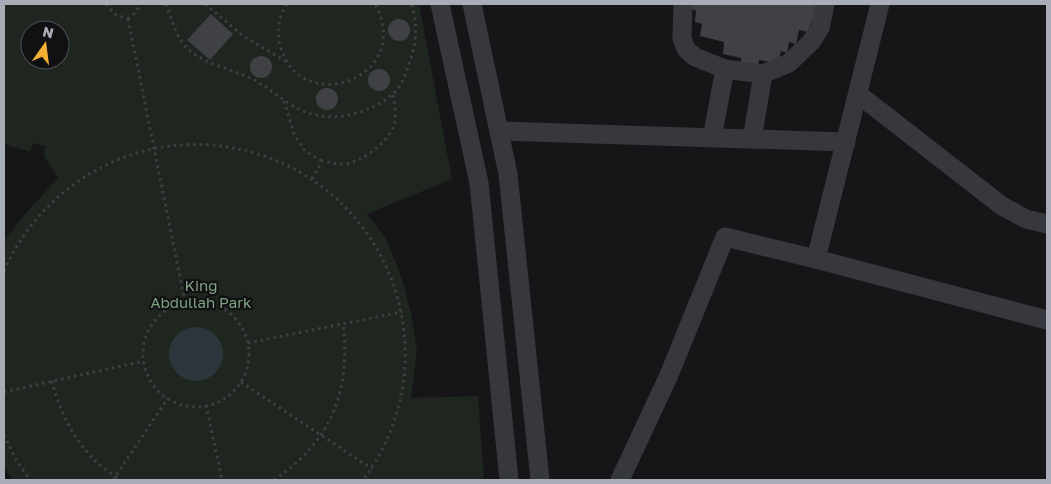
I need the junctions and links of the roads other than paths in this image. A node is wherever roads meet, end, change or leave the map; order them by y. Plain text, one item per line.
1 (440, 4) edge
2 (472, 4) edge
3 (683, 4) edge
4 (825, 4) edge
5 (880, 4) edge
6 (725, 69) junction
7 (763, 74) junction
8 (858, 94) junction
9 (498, 131) junction
10 (712, 138) junction
11 (752, 139) junction
12 (846, 142) junction
13 (1047, 224) edge
14 (816, 259) junction
15 (1047, 320) edge
16 (509, 480) edge
17 (540, 480) edge
18 (620, 480) edge

1 - 16 street
2 - 9 street
3 - 6 street
4 - 7 street
5 - 8 street
6 - 7 street
6 - 10 street
7 - 11 street
8 - 12 street
8 - 13 street
9 - 10 street
9 - 17 street
10 - 11 street
11 - 12 street
12 - 14 street
14 - 15 street
14 - 18 street

